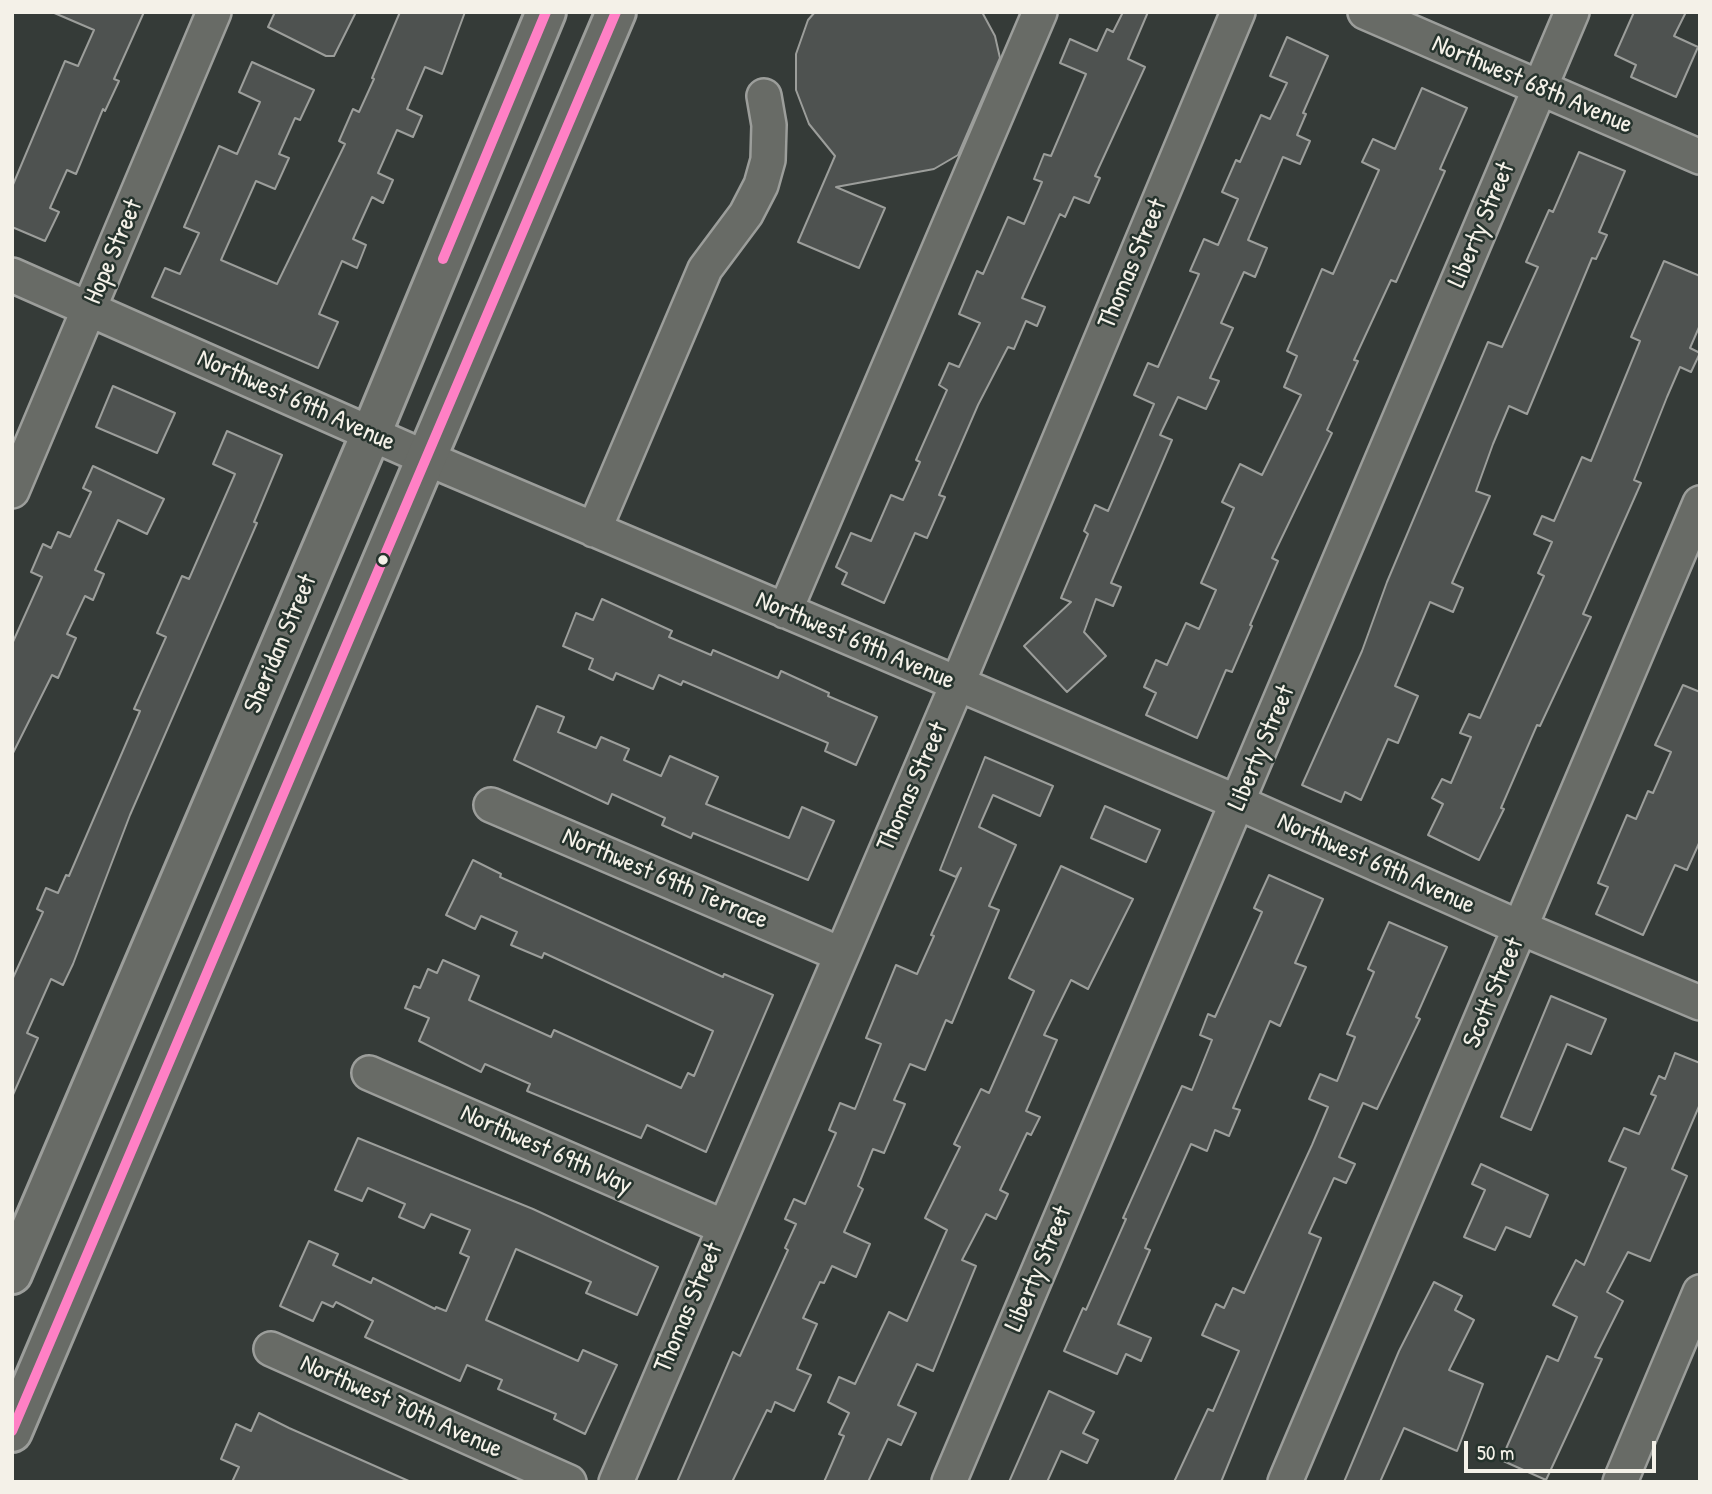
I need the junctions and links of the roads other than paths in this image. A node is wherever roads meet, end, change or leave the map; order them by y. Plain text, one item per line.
1 (214, 12) edge
2 (546, 12) edge
3 (616, 12) edge
4 (1040, 12) edge
5 (1238, 12) edge
6 (1366, 12) edge
7 (1572, 12) edge
8 (1539, 89) junction
9 (764, 96) dead end
10 (1700, 157) edge
11 (12, 275) edge
12 (90, 310) junction
13 (370, 434) junction
14 (426, 458) junction
15 (12, 491) edge
16 (1700, 503) edge
17 (594, 530) junction
18 (785, 611) junction
19 (957, 685) junction
20 (1239, 803) junction
21 (491, 805) dead end
22 (1521, 928) junction
23 (840, 954) junction
24 (1700, 1003) edge
25 (369, 1073) dead end
26 (724, 1227) junction
27 (12, 1274) edge
28 (1700, 1292) edge
29 (271, 1349) dead end
30 (12, 1432) edge
31 (569, 1482) edge
32 (616, 1482) edge
33 (949, 1482) edge
34 (1285, 1482) edge
35 (1620, 1482) edge

1 - 12 street, Hope Street
2 - 13 main road, Sheridan Street
3 - 14 main road
4 - 18 street
5 - 19 street, Thomas Street
6 - 8 street, Northwest 68th Avenue
7 - 8 street, Liberty Street
8 - 10 street, Northwest 68th Avenue
8 - 20 street, Liberty Street
9 - 17 street
11 - 12 street, Northwest 69th Avenue
12 - 13 street, Northwest 69th Avenue
12 - 15 street, Hope Street
13 - 14 street, Northwest 69th Avenue
13 - 27 main road, Sheridan Street
14 - 17 street, Northwest 69th Avenue
14 - 30 main road
16 - 22 street, Scott Street
17 - 18 street, Northwest 69th Avenue
18 - 19 street, Northwest 69th Avenue
19 - 20 street, Northwest 69th Avenue
19 - 23 street, Thomas Street
20 - 22 street, Northwest 69th Avenue
20 - 33 street, Liberty Street
21 - 23 street, Northwest 69th Terrace
22 - 24 street, Northwest 69th Avenue
22 - 34 street, Scott Street
23 - 26 street, Thomas Street
25 - 26 street, Northwest 69th Way
26 - 32 street, Thomas Street
28 - 35 street
29 - 31 street, Northwest 70th Avenue

